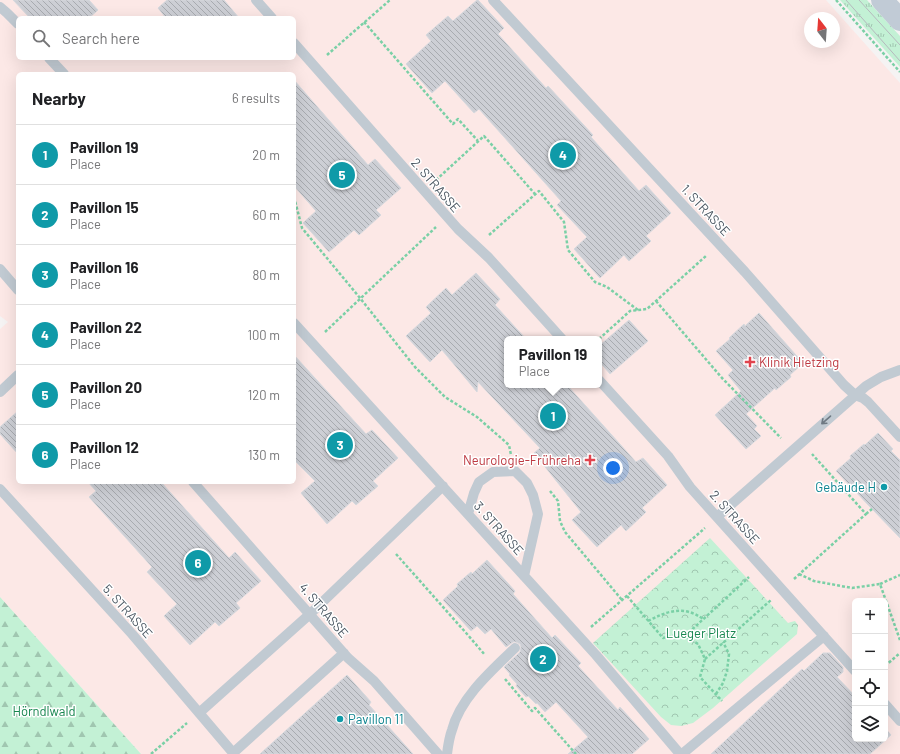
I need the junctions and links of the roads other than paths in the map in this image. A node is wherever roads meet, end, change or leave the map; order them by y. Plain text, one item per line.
1 (256, 0) edge
2 (493, 0) edge
3 (882, 0) edge
4 (0, 7) edge
5 (270, 16) edge
6 (900, 20) edge
7 (16, 22) edge
8 (296, 45) edge
9 (51, 60) edge
10 (62, 72) edge
11 (0, 269) edge
12 (16, 288) edge
13 (296, 325) edge
14 (559, 336) edge
15 (900, 370) edge
16 (16, 377) edge
17 (602, 383) edge
18 (0, 392) edge
19 (855, 395) junction
20 (900, 437) edge
21 (194, 484) edge
22 (443, 486) junction
23 (0, 489) edge
24 (468, 514) junction
25 (718, 516) junction
26 (524, 576) junction
27 (310, 614) junction
28 (824, 636) junction
29 (515, 648) dead end
30 (344, 653) junction
31 (854, 670) edge
32 (887, 706) edge
33 (199, 714) junction
34 (900, 721) edge
35 (234, 754) edge
36 (438, 754) edge
37 (447, 754) edge
38 (681, 754) edge

1 - 5 lane
2 - 19 lane, 1. STRASSE
3 - 6 street
4 - 7 lane
8 - 14 lane, 2. STRASSE
9 - 10 lane
11 - 12 lane
13 - 22 lane, 3. STRASSE
15 - 19 lane
16 - 18 lane
17 - 25 lane, 2. STRASSE
19 - 20 lane, 1. STRASSE
19 -> 25 lane
21 - 27 lane, 4. STRASSE
22 - 24 lane, 3. STRASSE
22 - 27 lane
23 - 33 lane, 5. STRASSE
24 - 26 lane, 3. STRASSE
24 - 26 lane
25 - 28 lane, 2. STRASSE
26 - 38 lane, 3. STRASSE
27 - 30 lane, 4. STRASSE
27 - 33 lane
28 - 31 lane, 2. STRASSE
28 - 38 lane
29 - 37 lane
30 - 35 lane
30 - 36 lane, 4. STRASSE
32 - 34 lane
33 - 35 lane, 5. STRASSE

